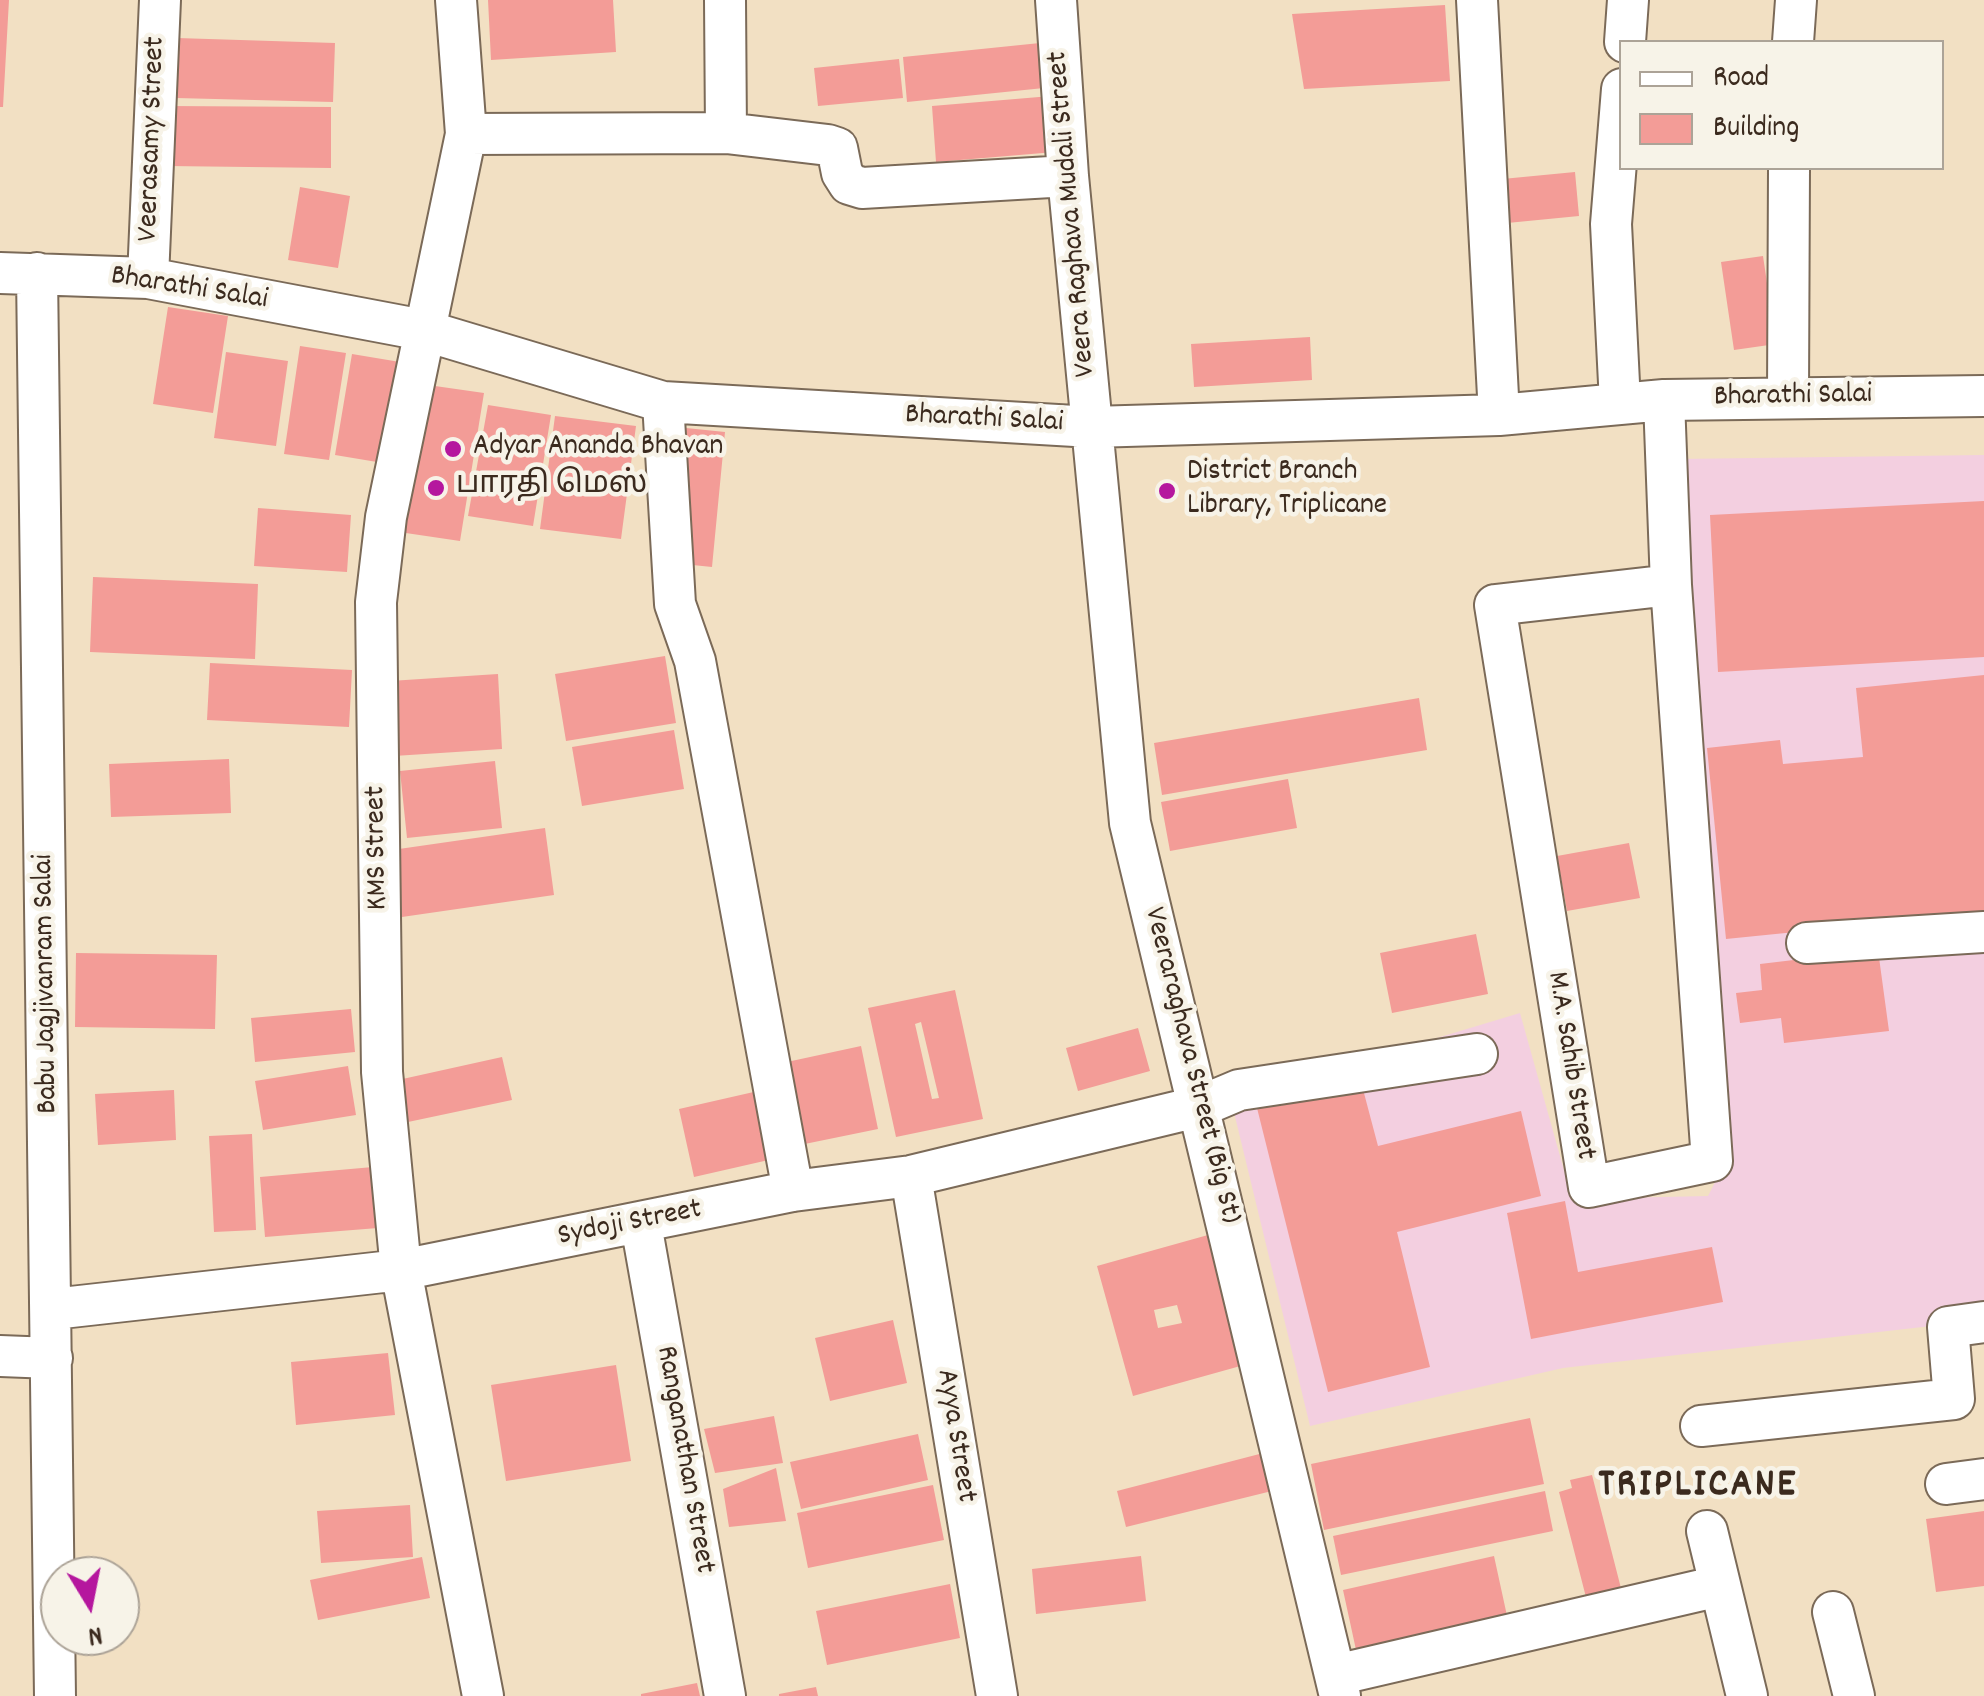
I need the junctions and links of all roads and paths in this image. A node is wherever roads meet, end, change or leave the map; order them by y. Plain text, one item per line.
1 (160, 0) edge
2 (456, 0) edge
3 (725, 0) edge
4 (1056, 0) edge
5 (1477, 0) edge
6 (1628, 0) edge
7 (1796, 0) edge
8 (1625, 40) edge
9 (1793, 40) edge
10 (1619, 125) edge
11 (466, 134) junction
12 (726, 134) junction
13 (1789, 170) edge
14 (1068, 176) junction
15 (19, 273) edge
16 (148, 278) junction
17 (423, 330) junction
18 (1788, 396) junction
19 (1984, 396) edge
20 (1664, 400) junction
21 (663, 402) junction
22 (1620, 402) junction
23 (1498, 415) junction
24 (1092, 427) junction
25 (1672, 586) junction
26 (1984, 932) edge
27 (1807, 943) dead end
28 (1477, 1054) dead end
29 (1201, 1106) junction
30 (911, 1176) junction
31 (793, 1191) junction
32 (641, 1224) junction
33 (401, 1270) junction
34 (53, 1309) junction
35 (1984, 1322) edge
36 (0, 1356) edge
37 (52, 1358) junction
38 (1701, 1426) dead end
39 (1706, 1532) dead end
40 (1719, 1586) junction
41 (1834, 1612) dead end
42 (1338, 1686) edge
43 (55, 1696) edge
44 (483, 1696) edge
45 (724, 1696) edge
46 (996, 1696) edge
47 (1747, 1696) edge
48 (1854, 1696) edge

1 - 16 street, Veerasamy Street
2 - 11 street, KMS Street
3 - 12 street
4 - 14 street, Veera Raghava Mudali Street
5 - 23 street
6 - 8 street
7 - 9 street
10 - 22 street
11 - 12 street
11 - 17 street, KMS Street
12 - 14 street
13 - 18 street
14 - 24 street, Veera Raghava Mudali Street
15 - 16 street, Bharathi Salai
15 - 34 street, Babu Jagjivanram Salai
16 - 17 street, Bharathi Salai
17 - 21 street, Bharathi Salai
17 - 33 street, KMS Street
18 - 19 street, Bharathi Salai
18 - 20 street, Bharathi Salai
20 - 22 street, Bharathi Salai
20 - 25 street, M.A. Sahib Street
21 - 24 street, Bharathi Salai
21 - 31 street
22 - 23 street, Bharathi Salai
23 - 24 street, Bharathi Salai
24 - 29 street, Veeraraghava Street (Big St)
25 - 25 street, M.A. Sahib Street
26 - 27 street
28 - 29 street, Sydoji Street
29 - 30 street, Sydoji Street
29 - 42 street, Veeraraghava Street (Big St)
30 - 31 street, Sydoji Street
30 - 46 street, Ayya Street
31 - 32 street, Sydoji Street
32 - 33 street, Sydoji Street
32 - 45 street, Ranganathan Street
33 - 34 street, Sydoji Street
33 - 44 street, KMS Street
34 - 37 street, Babu Jagjivanram Salai
35 - 38 street
36 - 37 street
37 - 43 street, Babu Jagjivanram Salai
39 - 40 street
40 - 42 street
40 - 47 street
41 - 48 street

